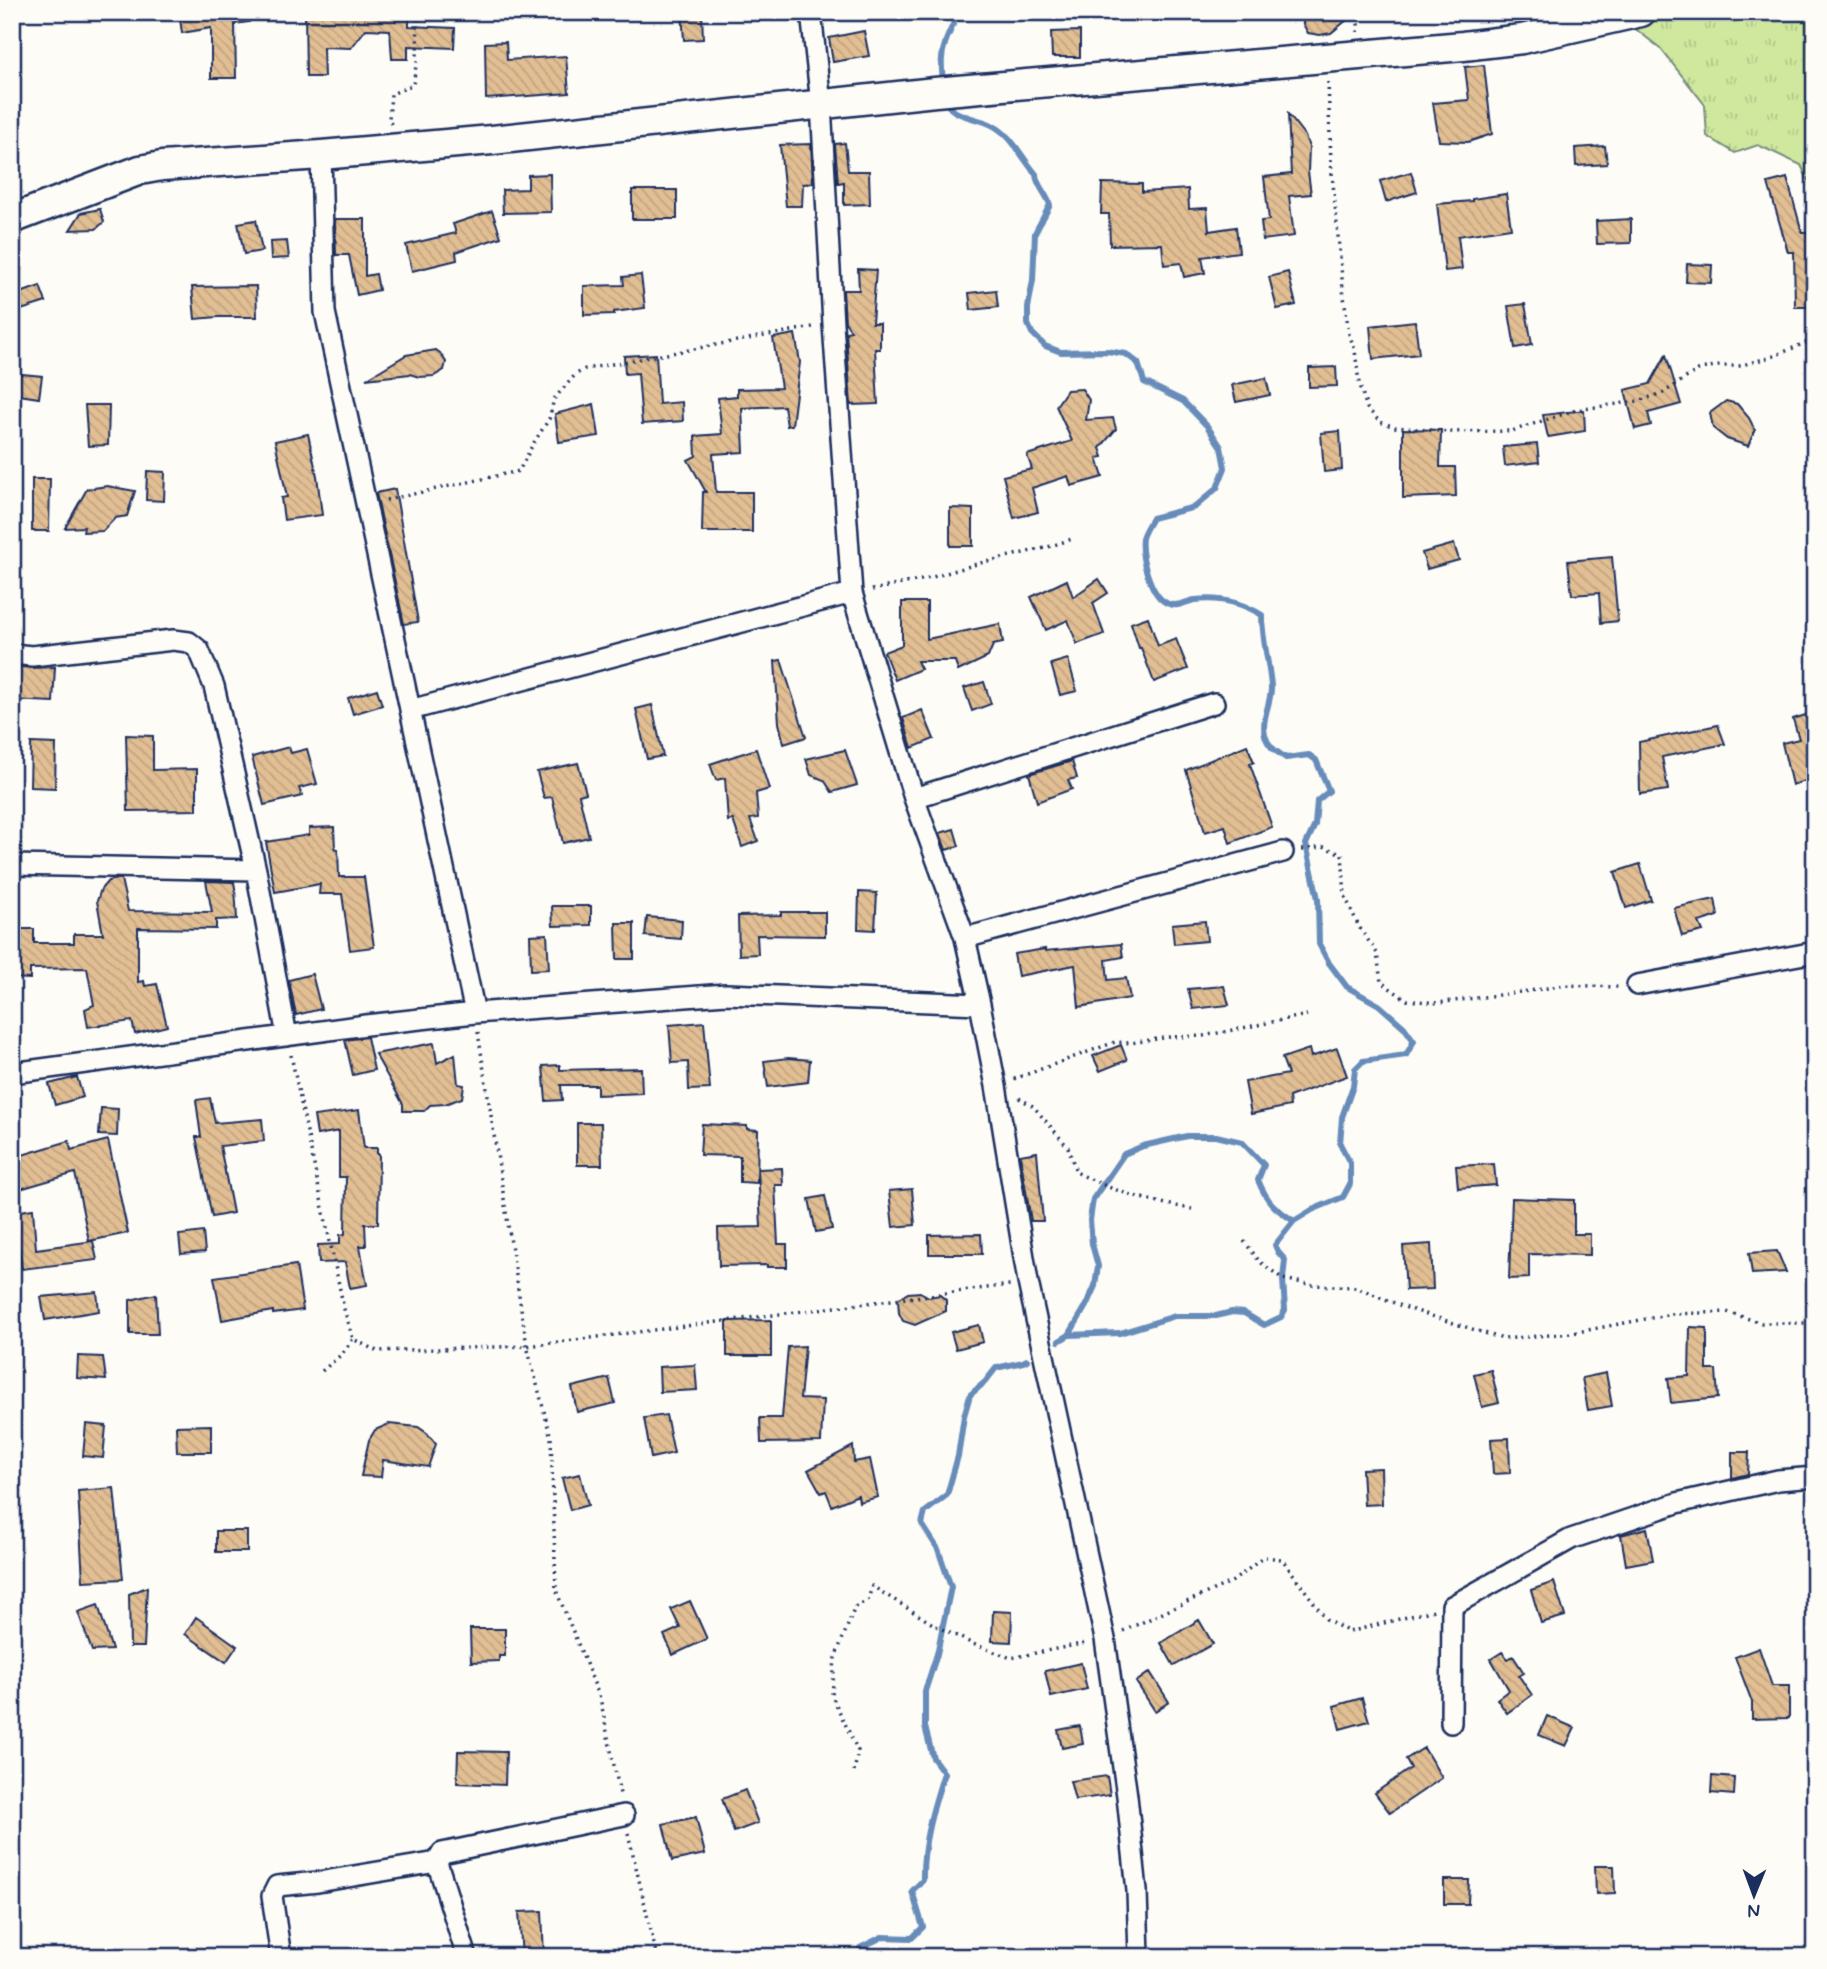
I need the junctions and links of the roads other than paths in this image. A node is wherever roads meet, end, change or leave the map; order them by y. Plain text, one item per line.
1 (811, 12) edge
2 (1641, 12) edge
3 (821, 104) junction
4 (321, 155) junction
5 (12, 219) edge
6 (852, 593) junction
7 (12, 654) edge
8 (1214, 703) dead end
9 (410, 710) junction
10 (914, 798) junction
11 (1283, 852) road end
12 (12, 865) edge
13 (256, 870) junction
14 (965, 938) junction
15 (1815, 952) edge
16 (1637, 985) road end
17 (980, 1004) junction
18 (475, 1013) junction
19 (288, 1036) junction
20 (12, 1073) edge
21 (1815, 1477) edge
22 (1451, 1723) dead end
23 (624, 1815) road end
24 (437, 1862) junction
25 (281, 1957) edge
26 (467, 1957) edge
27 (1139, 1957) edge

1 - 3 street
2 - 3 street
3 - 4 street
3 - 6 street
4 - 5 street
4 - 9 street
6 - 9 street
6 - 10 street
7 - 13 street
8 - 10 street
9 - 18 street
10 - 14 street
11 - 14 street
12 - 13 street
13 - 19 street
14 - 17 street
15 - 16 street
17 - 18 street
17 - 27 street
18 - 19 street
19 - 20 street
21 - 22 street
23 - 24 street
24 - 25 street
24 - 26 street

